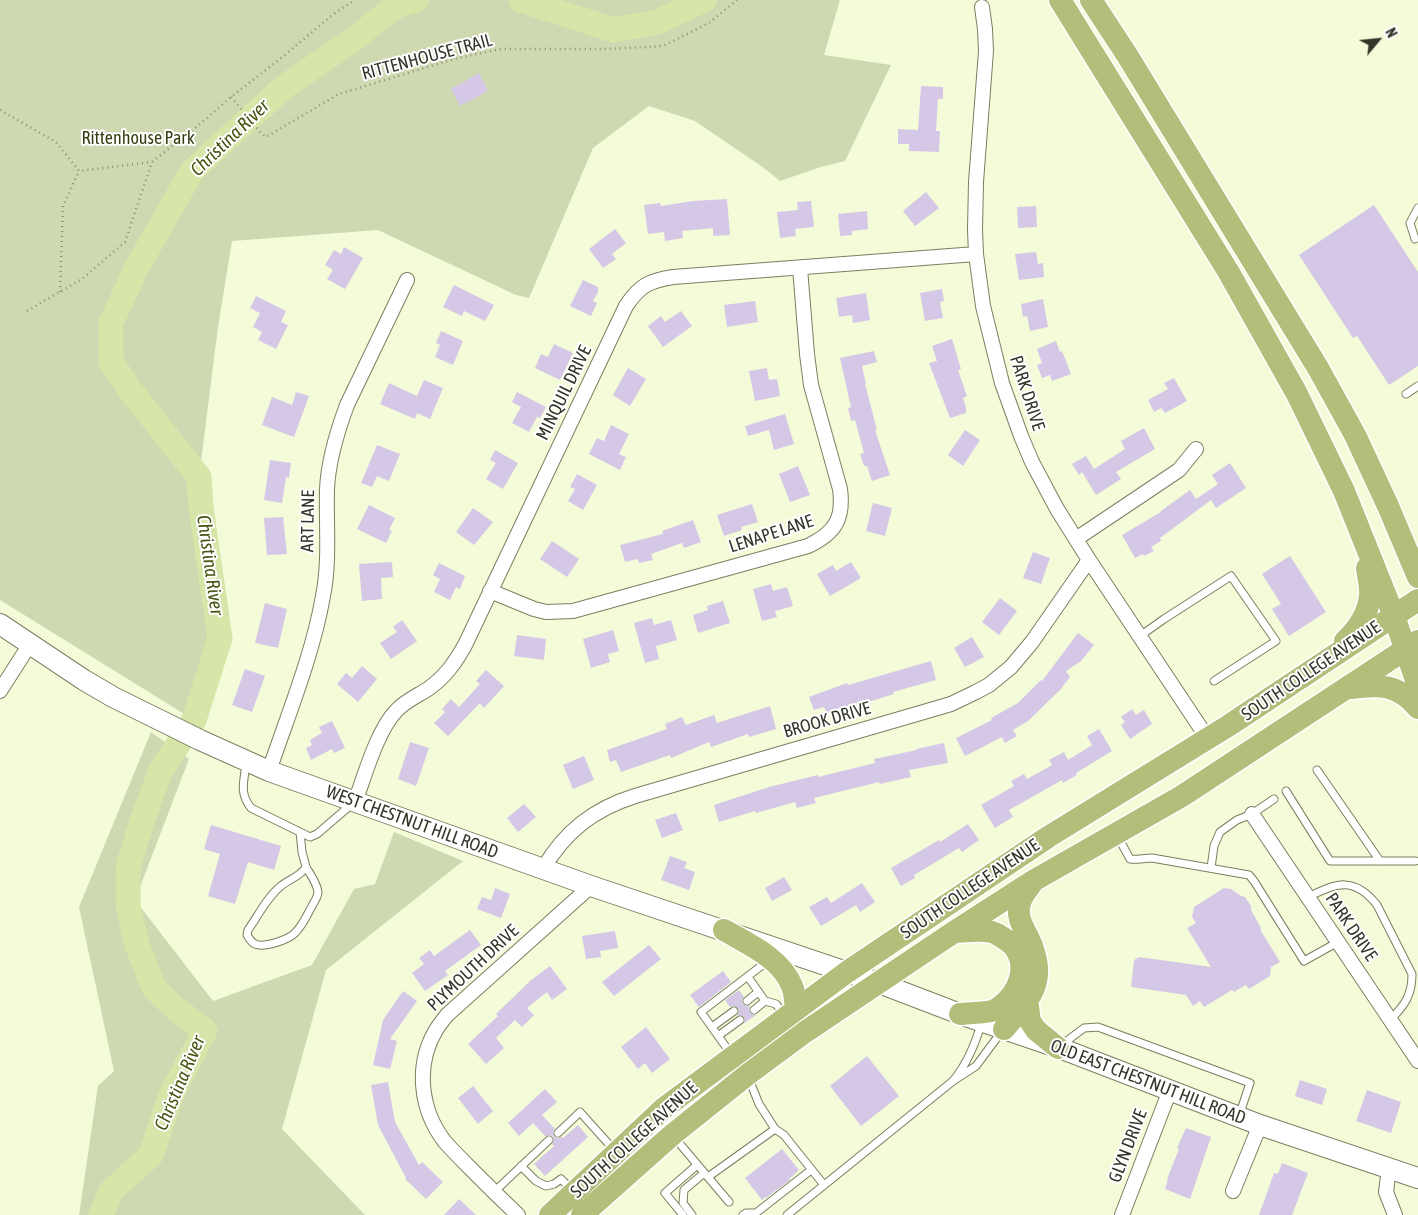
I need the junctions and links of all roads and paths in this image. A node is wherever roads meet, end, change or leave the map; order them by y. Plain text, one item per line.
1 (356, 0) edge
2 (737, 0) edge
3 (1060, 0) edge
4 (1091, 0) edge
5 (982, 7) dead end
6 (231, 97) junction
7 (0, 110) edge
8 (152, 162) junction
9 (78, 171) junction
10 (1418, 208) edge
11 (1415, 239) dead end
12 (976, 254) junction
13 (800, 268) junction
14 (407, 280) dead end
15 (60, 292) junction
16 (27, 311) dead end
17 (1418, 386) edge
18 (1406, 394) dead end
19 (1355, 435) junction
20 (1196, 449) dead end
21 (1418, 532) edge
22 (1362, 536) junction
23 (1076, 539) junction
24 (1089, 560) junction
25 (1418, 577) edge
26 (490, 591) junction
27 (1418, 600) edge
28 (1394, 616) junction
29 (0, 624) edge
30 (1140, 636) junction
31 (30, 644) junction
32 (1412, 646) edge
33 (1325, 661) junction
34 (1214, 681) dead end
35 (1418, 686) edge
36 (1347, 688) junction
37 (0, 691) edge
38 (1418, 708) edge
39 (1208, 739) junction
40 (247, 761) junction
41 (269, 770) junction
42 (1317, 770) dead end
43 (1286, 791) dead end
44 (1274, 799) dead end
45 (355, 802) junction
46 (1252, 814) junction
47 (300, 832) junction
48 (1116, 835) junction
49 (1380, 861) junction
50 (1416, 861) dead end
51 (306, 867) junction
52 (542, 868) junction
53 (1211, 868) junction
54 (1034, 881) junction
55 (591, 886) junction
56 (1308, 897) junction
57 (724, 930) junction
58 (954, 932) junction
59 (1338, 942) junction
60 (771, 958) junction
61 (847, 972) junction
62 (748, 977) junction
63 (879, 983) junction
64 (758, 992) junction
65 (1028, 1000) junction
66 (747, 1001) dead end
67 (765, 1001) junction
68 (754, 1010) dead end
69 (734, 1011) dead end
70 (791, 1013) junction
71 (960, 1014) junction
72 (1391, 1019) junction
73 (740, 1020) dead end
74 (982, 1021) junction
75 (712, 1028) junction
76 (1004, 1029) junction
77 (718, 1036) junction
78 (1058, 1048) junction
79 (732, 1056) junction
80 (1418, 1061) edge
81 (747, 1075) junction
82 (953, 1081) junction
83 (1170, 1090) junction
84 (1238, 1117) junction
85 (1260, 1125) junction
86 (775, 1129) junction
87 (558, 1133) dead end
88 (672, 1135) junction
89 (549, 1140) dead end
90 (616, 1153) junction
91 (698, 1165) junction
92 (521, 1166) junction
93 (1389, 1168) junction
94 (811, 1170) junction
95 (706, 1175) junction
96 (1418, 1178) edge
97 (824, 1185) junction
98 (1233, 1191) dead end
99 (494, 1192) junction
100 (574, 1192) junction
101 (729, 1202) dead end
102 (756, 1214) edge
103 (518, 1215) edge
104 (550, 1215) edge
105 (582, 1215) edge
106 (683, 1215) edge
107 (692, 1215) edge
108 (743, 1215) edge
109 (788, 1215) edge
110 (1122, 1215) edge
111 (1395, 1215) edge

1 - 6 path
2 - 6 path, RITTENHOUSE TRAIL
3 - 22 main road
4 - 19 main road
5 - 12 street, PARK DRIVE
6 - 8 path
7 - 9 path
8 - 9 path
8 - 15 path
9 - 15 path
10 - 11 lane
12 - 13 street, MINQUIL DRIVE
12 - 23 street, PARK DRIVE
13 - 26 street, MINQUIL DRIVE
13 - 26 street, LENAPE LANE
14 - 41 street, ART LANE
15 - 16 path
17 - 18 lane
19 - 21 main road
19 - 25 main road
20 - 23 street
22 - 28 main road
22 - 33 main road
23 - 24 street, PARK DRIVE
24 - 30 street, PARK DRIVE
24 - 52 street, BROOK DRIVE
26 - 45 street, MINQUIL DRIVE
27 - 28 main road, SOUTH COLLEGE AVENUE
28 - 32 main road
28 - 33 main road, SOUTH COLLEGE AVENUE
29 - 31 street, WEST CHESTNUT HILL ROAD
30 - 34 lane
30 - 39 street, PARK DRIVE
31 - 37 street
31 - 40 street, WEST CHESTNUT HILL ROAD
32 - 35 main road
32 - 36 main road, SOUTH COLLEGE AVENUE
33 - 39 main road, SOUTH COLLEGE AVENUE
36 - 38 main road
36 - 48 main road, SOUTH COLLEGE AVENUE
39 - 61 main road, SOUTH COLLEGE AVENUE
40 - 41 street, WEST CHESTNUT HILL ROAD
40 - 47 lane
41 - 45 street, WEST CHESTNUT HILL ROAD
42 - 49 lane
43 - 49 lane
44 - 46 lane
45 - 47 lane
45 - 52 street, WEST CHESTNUT HILL ROAD
46 - 53 lane
46 - 56 street, PARK DRIVE
47 - 51 lane
48 - 53 lane
48 - 54 main road, SOUTH COLLEGE AVENUE
49 - 50 lane
51 - 51 lane
52 - 55 street, WEST CHESTNUT HILL ROAD
53 - 59 lane
54 - 58 main road, SOUTH COLLEGE AVENUE
54 - 65 main road
55 - 57 street, WEST CHESTNUT HILL ROAD
55 - 99 street, PLYMOUTH DRIVE
56 - 59 street, PARK DRIVE
56 - 72 lane
57 - 60 main road
57 - 61 street, WEST CHESTNUT HILL ROAD
58 - 63 main road, SOUTH COLLEGE AVENUE
58 - 71 main road
59 - 72 street, PARK DRIVE
60 - 62 lane
60 - 70 main road
61 - 63 street, WEST CHESTNUT HILL ROAD
61 - 70 main road, SOUTH COLLEGE AVENUE
62 - 64 lane
62 - 75 lane
63 - 71 street, OLD EAST CHESTNUT HILL ROAD
63 - 81 main road, SOUTH COLLEGE AVENUE
64 - 66 lane
64 - 67 lane
65 - 76 main road
65 - 78 main road
67 - 68 lane
67 - 70 lane
69 - 75 lane
70 - 79 main road, SOUTH COLLEGE AVENUE
71 - 74 street, OLD EAST CHESTNUT HILL ROAD
72 - 80 street, PARK DRIVE
73 - 77 lane
74 - 76 street, OLD EAST CHESTNUT HILL ROAD
74 - 82 lane
75 - 77 lane
76 - 78 street, OLD EAST CHESTNUT HILL ROAD
76 - 82 lane
77 - 79 lane
78 - 83 street, OLD EAST CHESTNUT HILL ROAD
78 - 84 lane
79 - 90 main road, SOUTH COLLEGE AVENUE
81 - 86 lane
81 - 88 main road, SOUTH COLLEGE AVENUE
82 - 97 lane
83 - 84 street, OLD EAST CHESTNUT HILL ROAD
83 - 110 street, GLYN DRIVE
84 - 85 street, OLD EAST CHESTNUT HILL ROAD
85 - 93 street, OLD EAST CHESTNUT HILL ROAD
85 - 98 street
86 - 94 lane
86 - 95 lane
87 - 90 lane
88 - 91 lane
88 - 105 main road, SOUTH COLLEGE AVENUE
89 - 92 lane
90 - 100 main road, SOUTH COLLEGE AVENUE
91 - 95 lane
91 - 106 lane
92 - 99 lane
92 - 100 lane
93 - 96 street, OLD EAST CHESTNUT HILL ROAD
93 - 111 street
94 - 97 lane
94 - 102 lane
95 - 101 lane
95 - 107 lane
97 - 109 lane
99 - 103 street, PLYMOUTH DRIVE
100 - 104 main road, SOUTH COLLEGE AVENUE
102 - 108 lane

